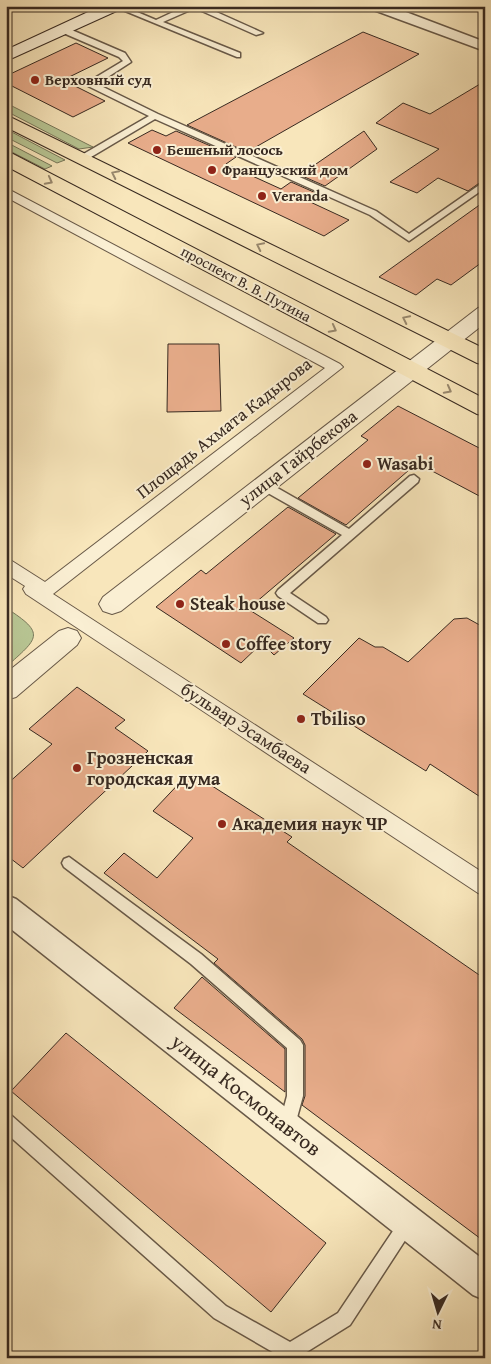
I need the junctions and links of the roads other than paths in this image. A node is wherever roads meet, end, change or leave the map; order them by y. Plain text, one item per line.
1 (78, 6) edge
2 (116, 6) edge
3 (194, 6) edge
4 (376, 6) edge
5 (158, 22) junction
6 (64, 30) junction
7 (259, 33) dead end
8 (15, 34) dead end
9 (485, 47) edge
10 (237, 55) dead end
11 (6, 56) edge
12 (155, 116) junction
13 (6, 120) edge
14 (6, 158) edge
15 (83, 158) junction
16 (485, 184) edge
17 (6, 192) edge
18 (485, 312) edge
19 (450, 339) junction
20 (485, 358) edge
21 (412, 369) junction
22 (485, 409) edge
23 (414, 479) dead end
24 (264, 485) junction
25 (350, 534) junction
26 (6, 565) edge
27 (6, 573) edge
28 (112, 604) dead end
29 (322, 620) dead end
30 (68, 638) dead end
31 (6, 690) edge
32 (69, 863) dead end
33 (485, 886) edge
34 (6, 908) edge
35 (6, 1122) edge
36 (287, 1126) junction
37 (409, 1222) junction
38 (485, 1282) edge

1 - 8 street
2 - 5 lane
2 - 6 street
3 - 5 lane
3 - 7 lane
4 - 9 street
5 - 10 lane
6 - 11 street
6 - 12 lane
12 - 15 lane
12 - 16 lane
13 - 15 main road
14 -> 21 main road, проспект В. В. Путина
19 -> 15 main road
17 - 26 street, Площадь Ахмата Кадырова
18 - 19 street, улица Гайрбекова
19 - 20 main road
19 - 21 street, улица Гайрбекова
21 -> 22 main road, проспект В. В. Путина
21 - 24 street, улица Гайрбекова
23 - 25 lane
24 - 25 lane
24 - 28 street, улица Гайрбекова
25 - 29 lane
27 - 33 street, бульвар Эсамбаева
30 - 31 street
32 - 36 lane
34 - 36 street, улица Космонавтов
35 - 37 lane
36 - 37 street, улица Космонавтов
37 - 38 street, улица Космонавтов

